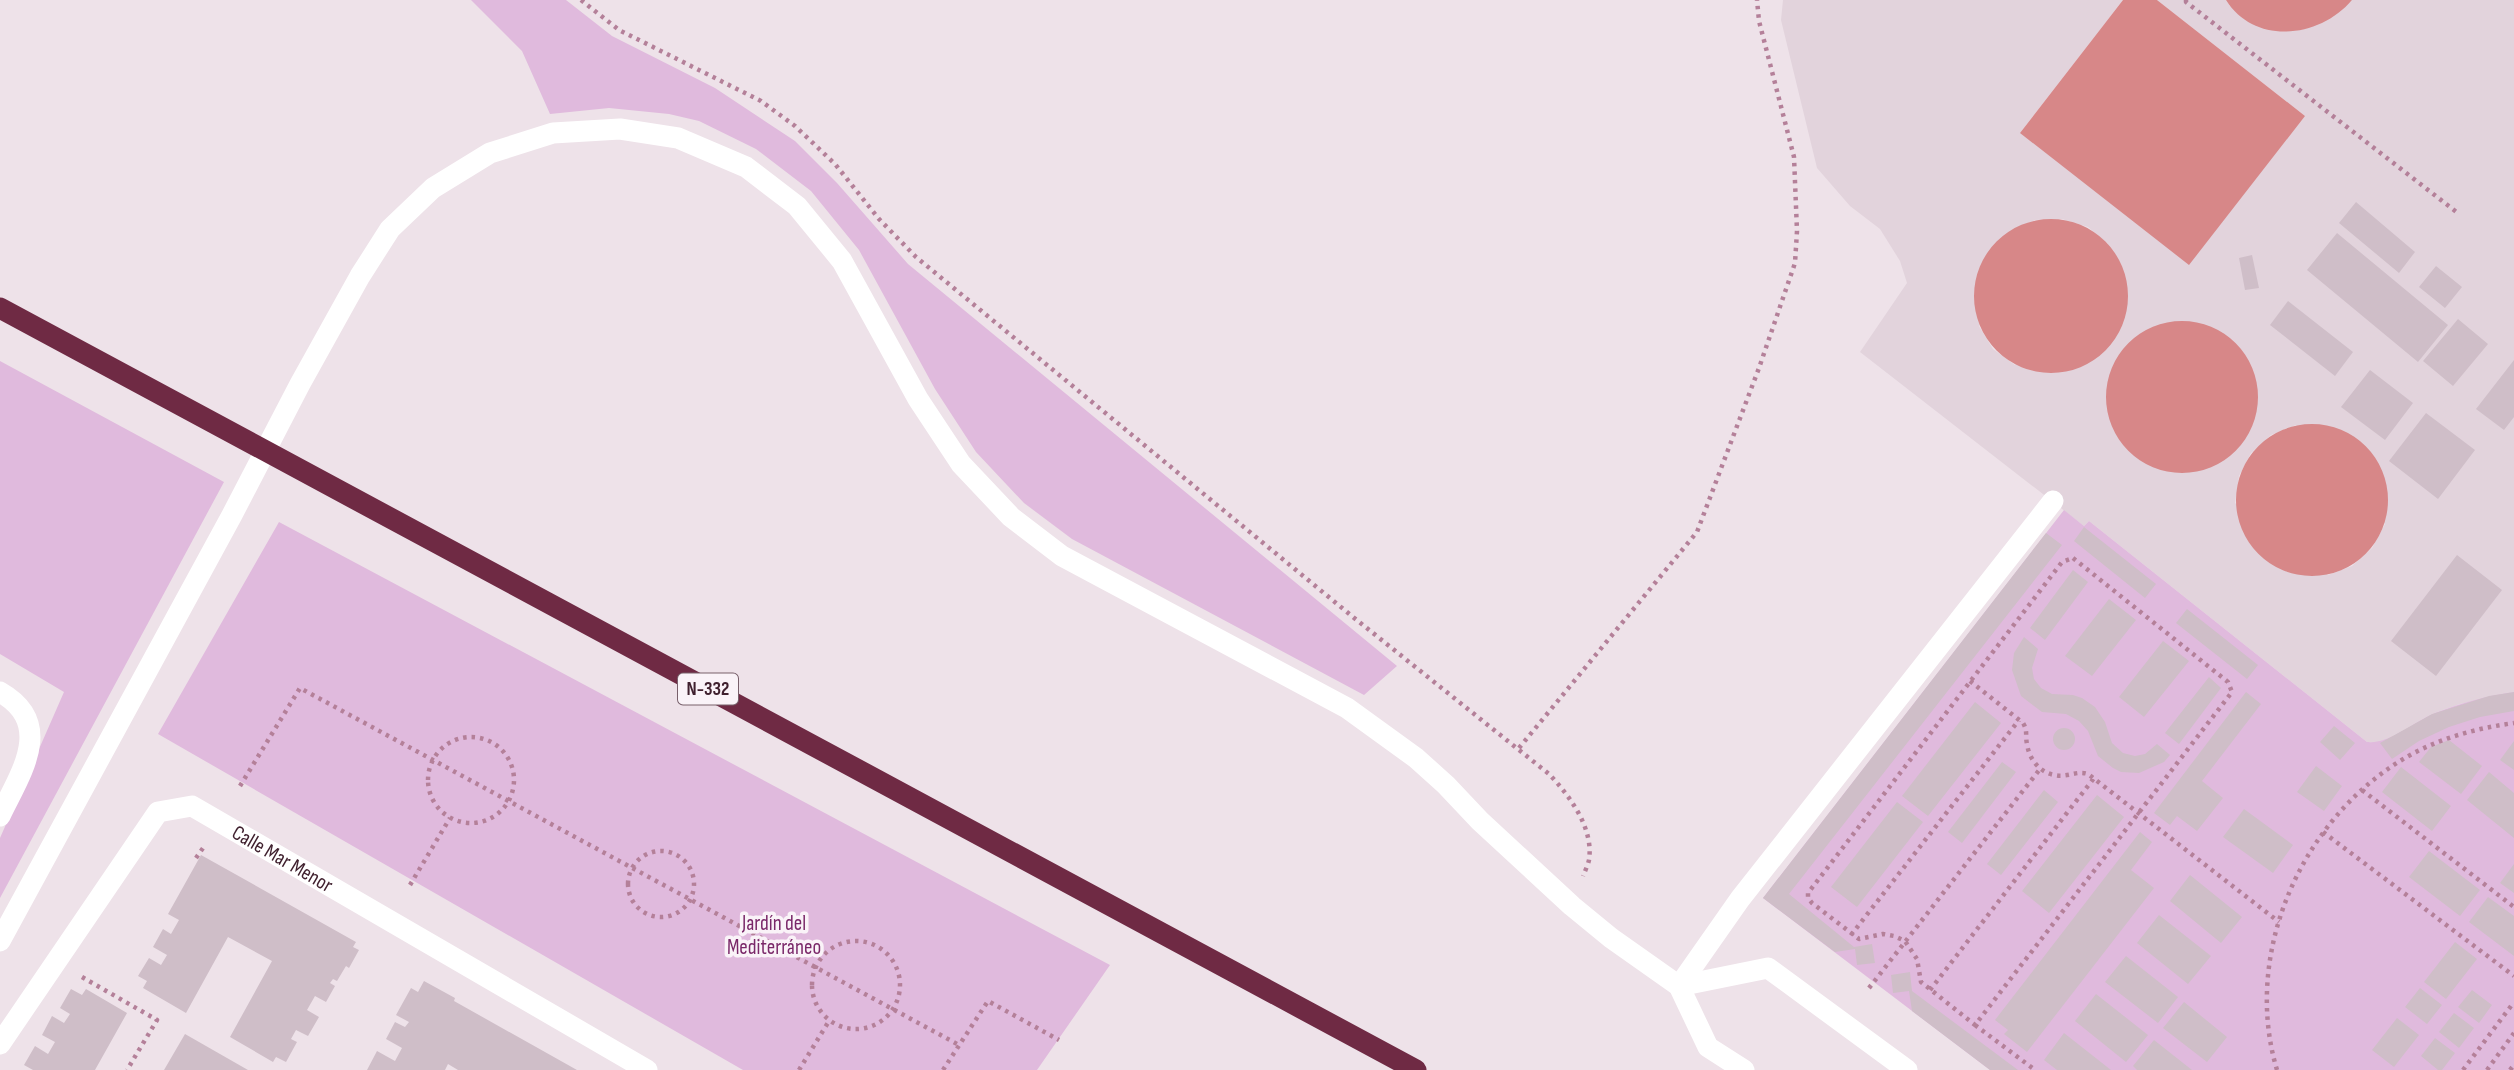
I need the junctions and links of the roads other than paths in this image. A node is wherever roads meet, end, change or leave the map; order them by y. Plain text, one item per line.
1 (0, 308) edge
2 (2053, 501) dead end
3 (0, 692) edge
4 (0, 816) edge
5 (0, 942) edge
6 (1679, 986) junction
7 (0, 1044) edge
8 (634, 1067) edge
9 (1416, 1070) edge
10 (1744, 1070) edge
11 (1907, 1070) edge

1 - 9 highway, N-332
2 - 6 street
3 - 4 street
5 - 6 street
6 - 10 street
6 - 11 street
7 - 8 street, Calle Mar Menor

